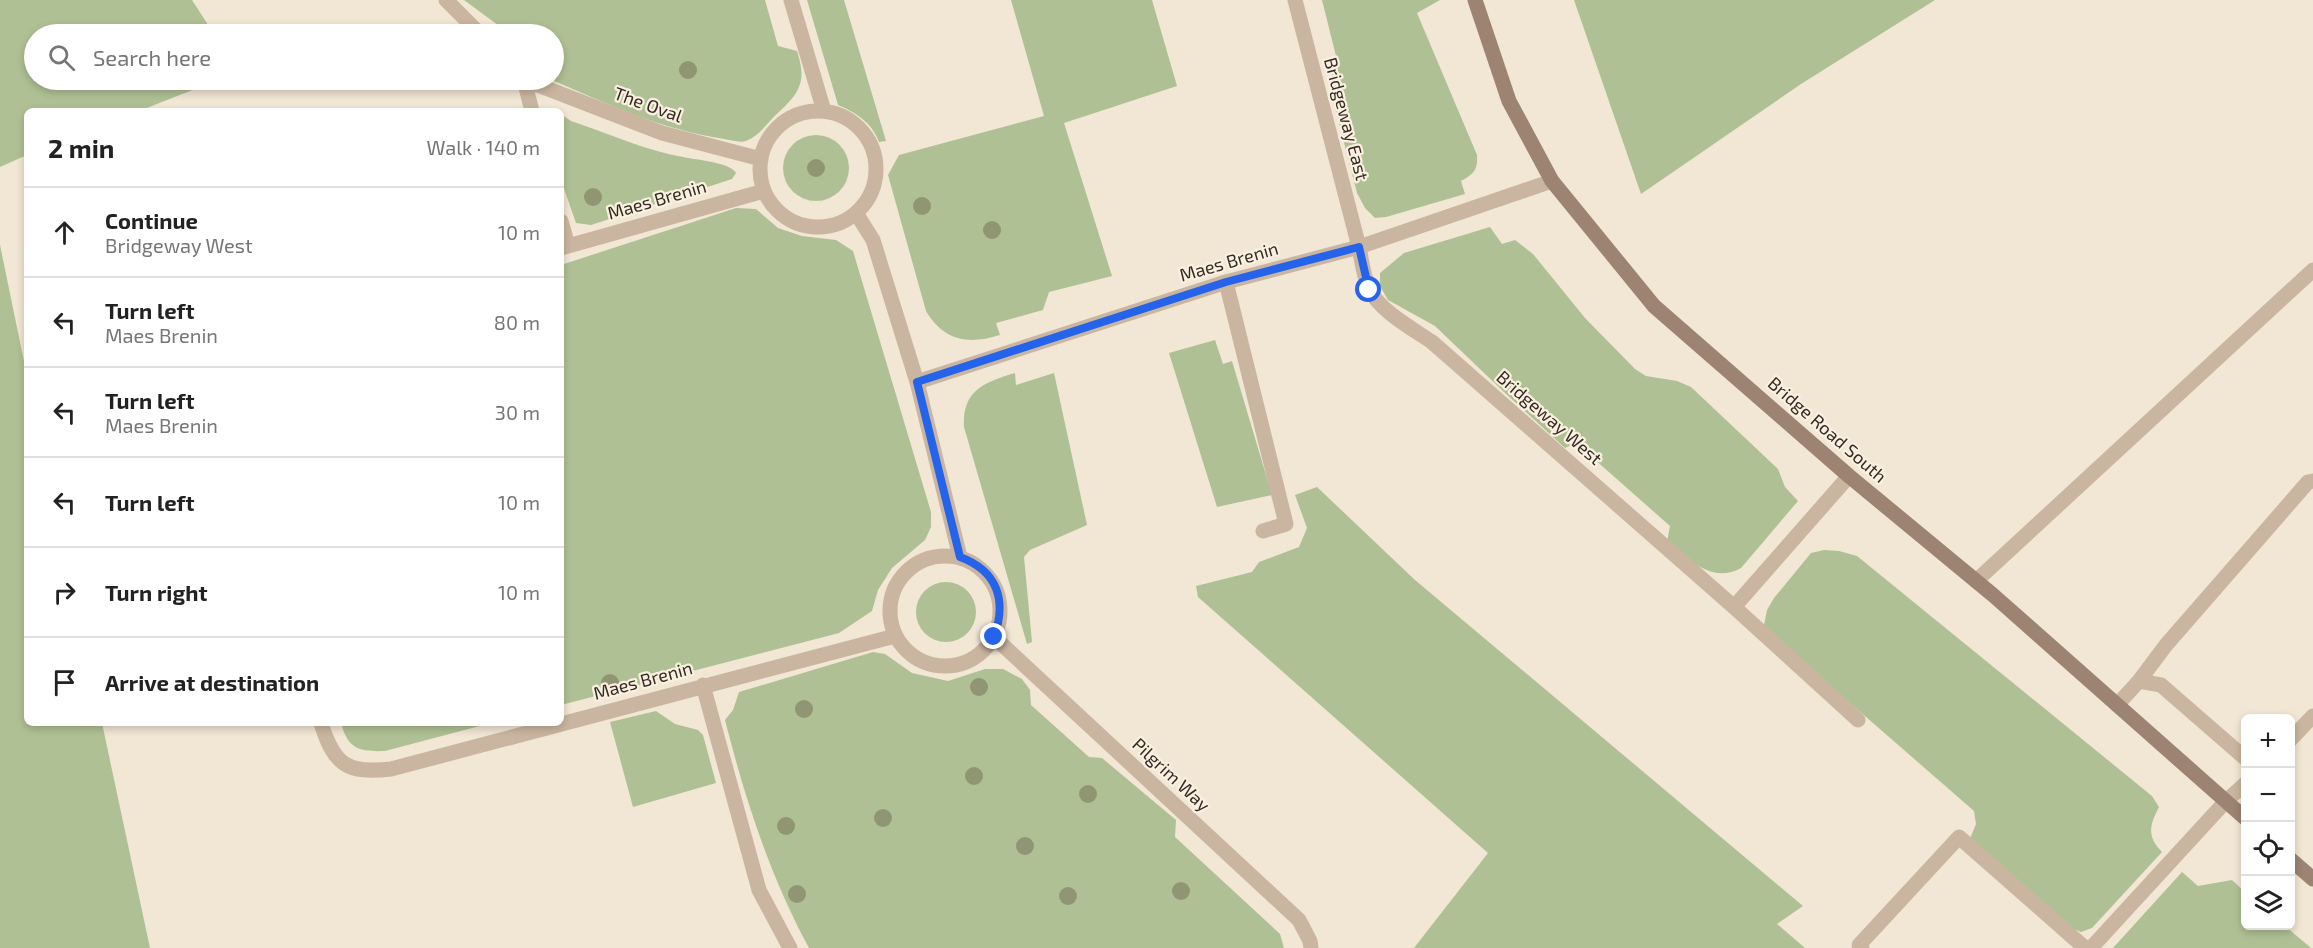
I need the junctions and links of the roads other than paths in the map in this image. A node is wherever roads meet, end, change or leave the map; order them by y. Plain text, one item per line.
1 (446, 0) edge
2 (792, 0) edge
3 (1295, 0) edge
4 (1475, 0) edge
5 (470, 24) edge
6 (527, 90) edge
7 (550, 90) edge
8 (531, 108) edge
9 (824, 111) junction
10 (761, 159) junction
11 (1552, 181) junction
12 (764, 190) junction
13 (856, 213) junction
14 (564, 247) edge
15 (1359, 247) junction
16 (2313, 270) edge
17 (1226, 282) junction
18 (917, 382) junction
19 (1849, 476) junction
20 (2313, 481) edge
21 (1263, 531) dead end
22 (960, 557) junction
23 (1976, 581) junction
24 (1734, 607) junction
25 (895, 636) junction
26 (994, 637) junction
27 (2139, 681) junction
28 (703, 685) junction
29 (2117, 705) junction
30 (2313, 716) edge
31 (1858, 720) dead end
32 (564, 723) edge
33 (322, 726) edge
34 (553, 726) edge
35 (2295, 735) edge
36 (2241, 755) edge
37 (2241, 788) edge
38 (2226, 801) junction
39 (2241, 814) edge
40 (2295, 863) edge
41 (2313, 879) edge
42 (790, 948) edge
43 (1311, 948) edge
44 (1862, 948) edge
45 (2085, 948) edge
46 (2091, 948) edge

1 - 5 street
2 - 9 street
3 - 15 street, Bridgeway East
4 - 11 street, Bridge Road South
6 - 8 street, The Oval
7 - 10 street, The Oval
9 - 10 street
9 - 13 street
10 - 12 street
11 - 15 street, Maes Brenin
11 - 19 street, Bridge Road South
12 - 13 street
12 - 14 street, Maes Brenin
13 - 18 street
15 - 17 street, Maes Brenin
15 - 24 street, Bridgeway West
16 - 23 street
17 - 18 street, Maes Brenin
17 - 21 street
18 - 22 street
19 - 23 street, Bridge Road South
19 - 24 street
20 - 27 street
22 - 25 street
22 - 26 street
23 - 29 street, Bridge Road South
24 - 31 street, Bridgeway West
25 - 26 street
25 - 28 street, Maes Brenin
26 - 43 street, Pilgrim Way
27 - 29 street
27 - 36 street
28 - 32 street, Maes Brenin
28 - 42 street
29 - 38 street, Bridge Road South
30 - 35 street
33 - 34 street, Maes Brenin
37 - 38 street
38 - 39 street, Bridge Road South
38 - 46 street
40 - 41 street
44 - 45 street

